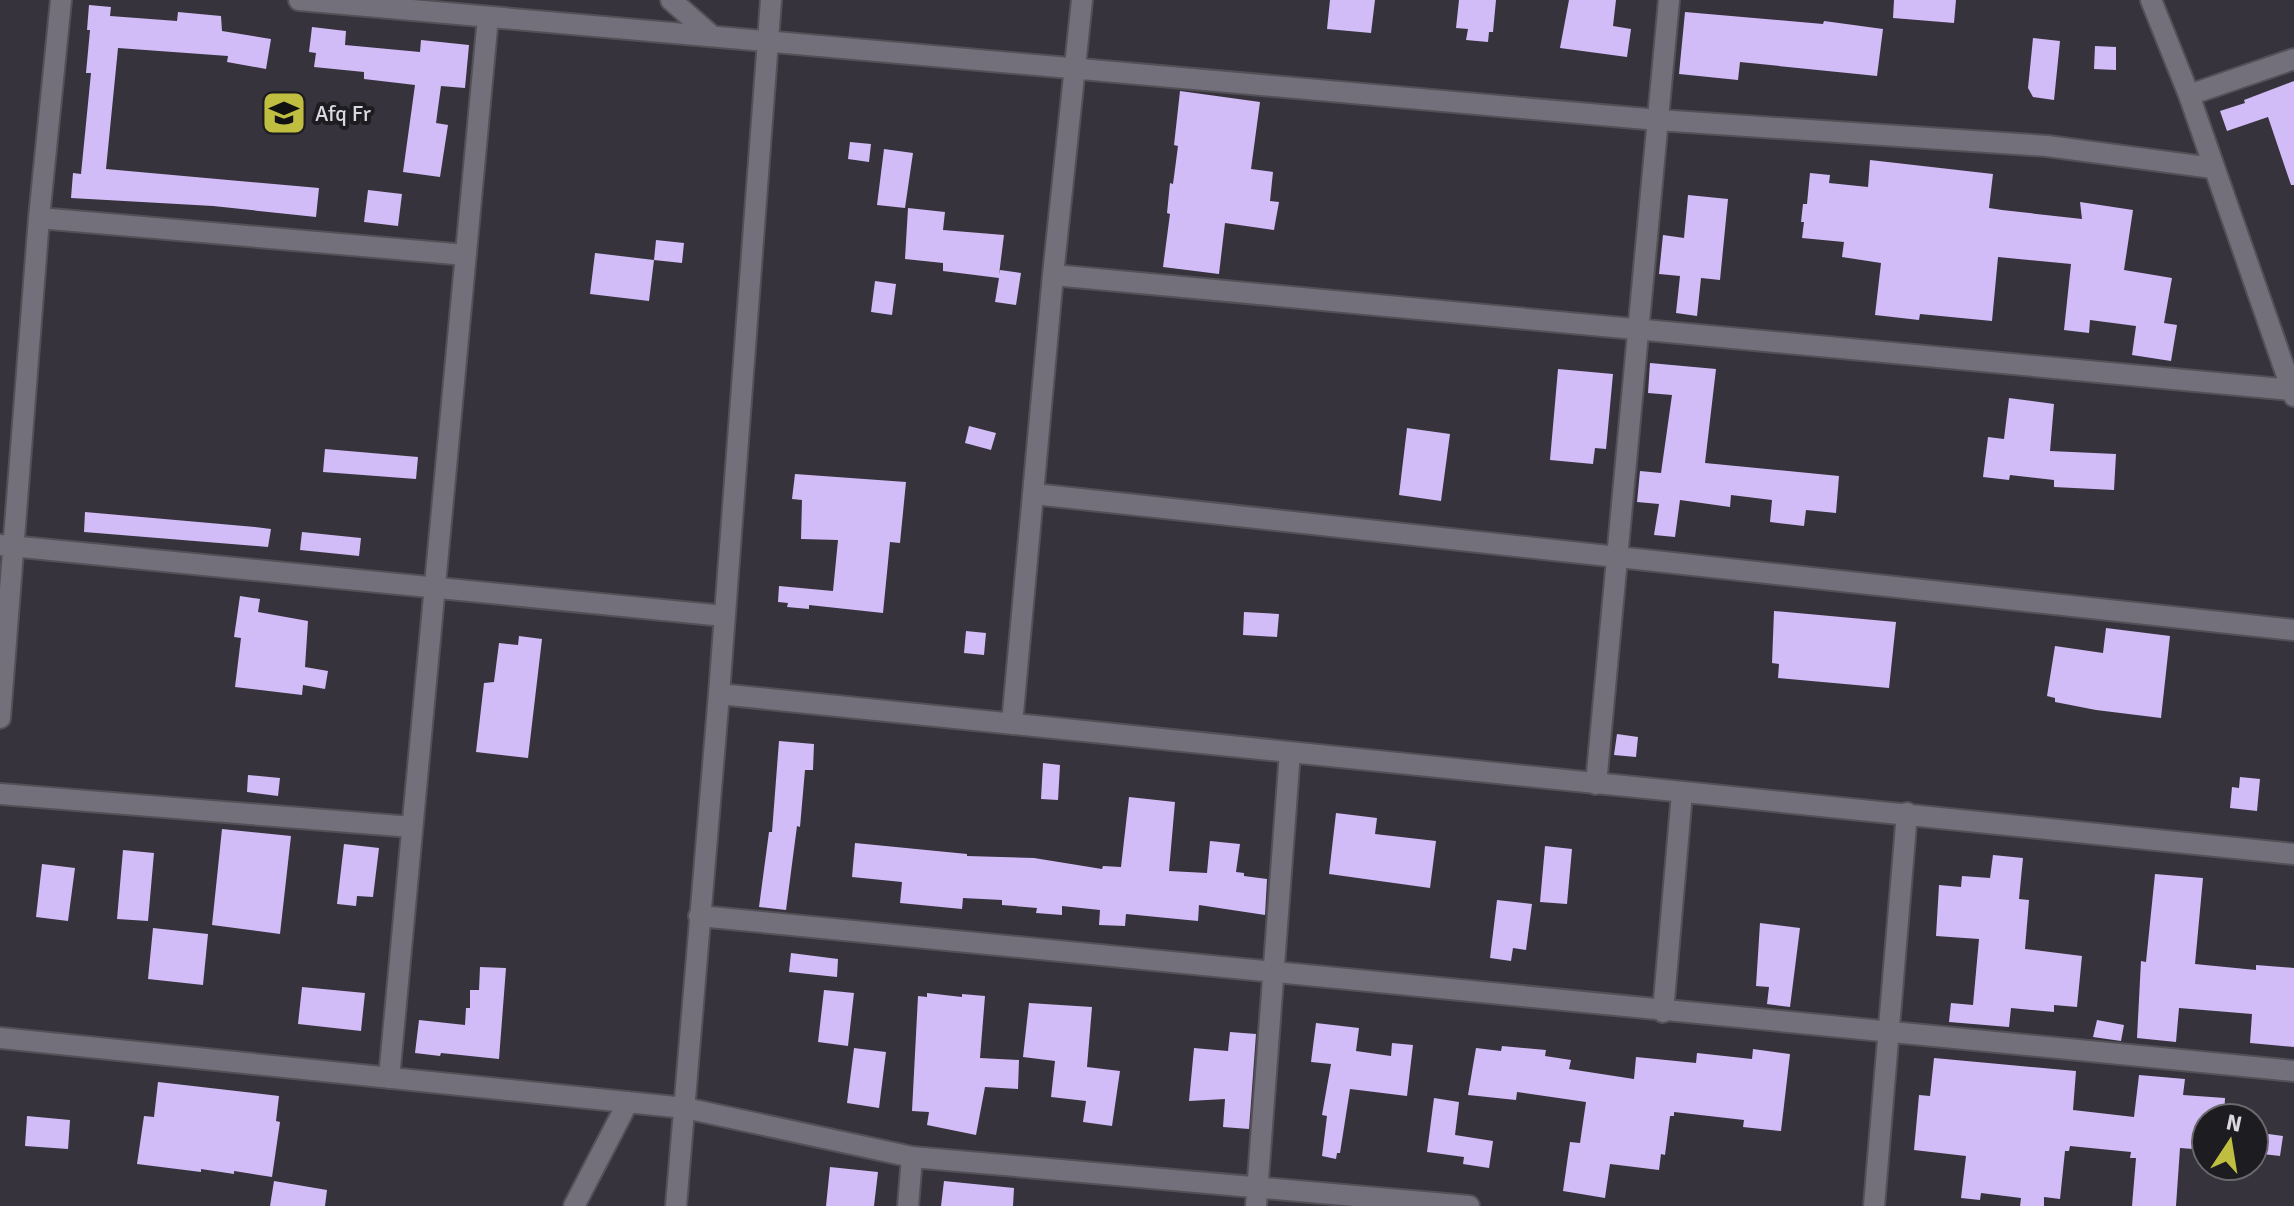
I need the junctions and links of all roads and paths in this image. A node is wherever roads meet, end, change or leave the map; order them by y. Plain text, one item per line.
1 (61, 0) edge
2 (299, 0) edge
3 (671, 0) edge
4 (771, 0) edge
5 (1082, 0) edge
6 (1669, 0) edge
7 (2151, 0) edge
8 (488, 17) junction
9 (712, 36) junction
10 (768, 41) junction
11 (2294, 59) edge
12 (1077, 68) junction
13 (2189, 95) junction
14 (1658, 120) junction
15 (2213, 168) junction
16 (39, 218) junction
17 (466, 255) junction
18 (1053, 275) junction
19 (1638, 330) junction
20 (2293, 393) edge
21 (1034, 494) junction
22 (7, 546) edge
23 (1617, 557) junction
24 (435, 588) junction
25 (724, 616) junction
26 (2294, 630) edge
27 (719, 694) junction
28 (0, 718) edge
29 (1012, 724) junction
30 (1290, 752) junction
31 (1596, 784) junction
32 (1682, 793) junction
33 (0, 794) edge
34 (1907, 813) junction
35 (412, 827) junction
36 (2294, 854) edge
37 (699, 916) junction
38 (1274, 973) junction
39 (1663, 1012) junction
40 (1889, 1033) junction
41 (0, 1038) edge
42 (2294, 1071) edge
43 (389, 1078) junction
44 (628, 1102) junction
45 (685, 1108) junction
46 (912, 1157) junction
47 (1256, 1197) edge
48 (1430, 1204) edge
49 (574, 1206) edge
50 (676, 1206) edge
51 (908, 1206) edge
52 (1469, 1206) edge
53 (1874, 1206) edge

1 - 16 street
2 - 8 street
3 - 9 street
4 - 10 street
5 - 12 street
6 - 14 street
7 - 13 street
8 - 9 street
8 - 17 street
9 - 10 street
10 - 12 street
10 - 25 street
11 - 13 street
12 - 14 street
12 - 18 street
13 - 15 street
14 - 15 street
14 - 19 street
15 - 20 street
16 - 17 street
16 - 22 street
17 - 24 street
18 - 19 street
18 - 21 street
19 - 20 street
19 - 23 street
21 - 23 street
21 - 29 street
22 - 24 street
22 - 28 street
23 - 26 street
23 - 31 street
24 - 25 street
24 - 35 street
25 - 27 street
27 - 29 street
27 - 37 street
29 - 30 street
30 - 31 street
30 - 38 street
31 - 32 street
32 - 34 street
32 - 39 street
33 - 35 street
34 - 36 street
34 - 40 street
35 - 43 street
37 - 38 street
37 - 45 street
38 - 39 street
38 - 47 street
39 - 40 street
40 - 42 street
40 - 53 street
41 - 43 street
43 - 44 street
44 - 45 street
44 - 49 street
45 - 46 street
45 - 50 street
46 - 47 street
46 - 51 street
47 - 48 street
48 - 52 street

